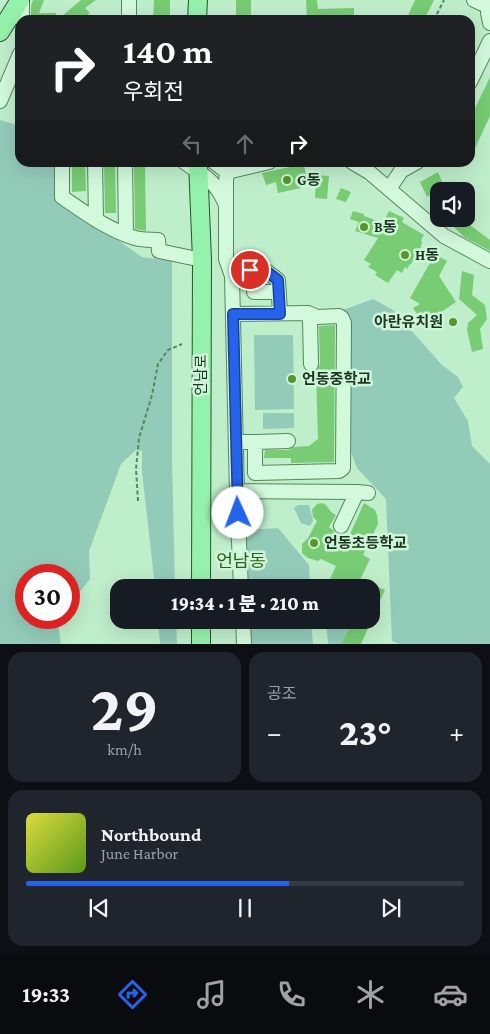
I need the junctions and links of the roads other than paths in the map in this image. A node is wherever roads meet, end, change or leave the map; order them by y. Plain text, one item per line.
1 (21, 0) edge
2 (129, 0) edge
3 (198, 0) edge
4 (474, 0) edge
5 (490, 7) edge
6 (22, 15) edge
7 (129, 15) edge
8 (197, 15) edge
9 (490, 23) edge
10 (0, 32) edge
11 (490, 41) edge
12 (15, 69) edge
13 (475, 72) edge
14 (0, 101) edge
15 (62, 167) edge
16 (95, 167) edge
17 (125, 167) edge
18 (193, 167) edge
19 (195, 167) edge
20 (220, 167) edge
21 (248, 167) edge
22 (360, 167) edge
23 (408, 167) edge
24 (227, 172) junction
25 (389, 189) junction
26 (227, 208) junction
27 (96, 220) junction
28 (126, 234) junction
29 (202, 260) junction
30 (490, 262) edge
31 (250, 270) dead end
32 (254, 292) dead end
33 (279, 292) junction
34 (308, 313) junction
35 (233, 314) junction
36 (280, 314) junction
37 (311, 364) dead end
38 (288, 441) dead end
39 (236, 442) junction
40 (255, 442) junction
41 (237, 491) junction
42 (341, 526) dead end
43 (201, 579) edge
44 (241, 579) edge
45 (201, 629) edge
46 (243, 629) edge
47 (201, 644) edge
48 (244, 644) edge

1 - 6 street
1 - 10 main road
2 - 7 street
3 - 8 main road
4 - 5 street
5 - 9 street
11 - 13 street
12 - 14 street
15 - 27 street
16 - 27 street
17 - 28 street
18 - 29 main road, 언남로
19 - 26 street
20 - 24 street
21 - 24 street
22 - 25 street
23 - 25 street
24 - 26 street
25 - 30 street
26 - 35 street
27 - 28 street
28 - 29 street
29 - 43 main road, 언남로
31 - 33 street
32 - 33 street
33 - 36 street
34 - 36 street
34 - 37 street
34 - 40 street
35 - 36 street
35 - 39 street
38 - 40 street
39 - 40 street
39 - 41 street
41 - 42 street
41 - 44 street
45 - 47 main road
46 - 48 street

